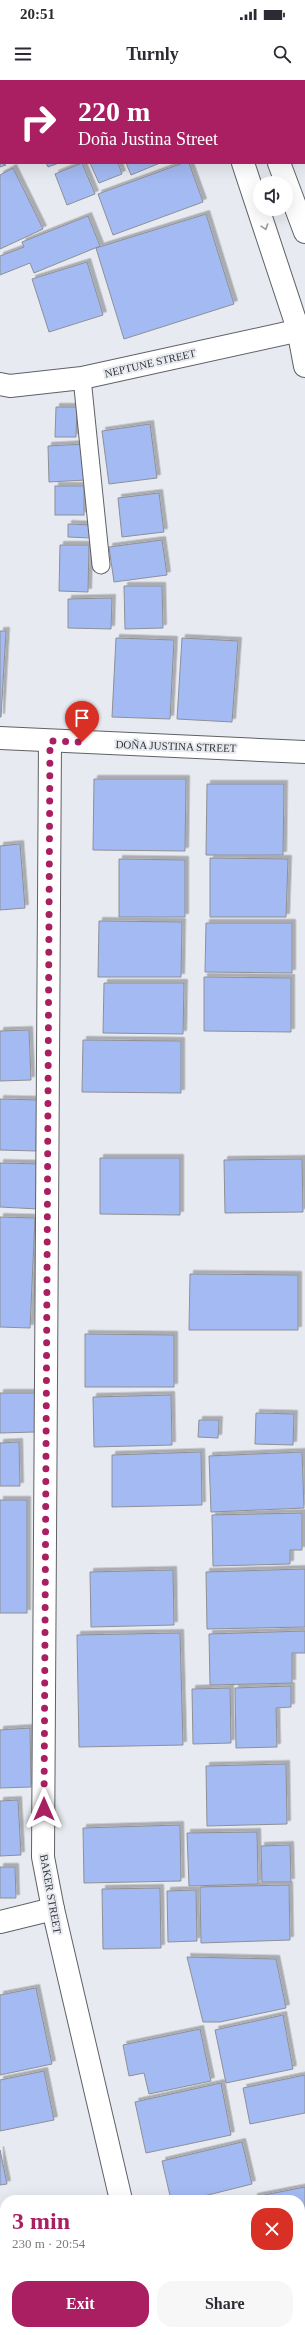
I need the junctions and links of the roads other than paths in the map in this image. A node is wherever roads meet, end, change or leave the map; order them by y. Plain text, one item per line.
1 (244, 164) edge
2 (279, 164) edge
3 (305, 232) edge
4 (302, 329) edge
5 (305, 366) edge
6 (82, 378) junction
7 (0, 384) edge
8 (100, 565) dead end
9 (0, 738) edge
10 (50, 741) junction
11 (305, 752) edge
12 (52, 1909) junction
13 (0, 1922) edge
14 (120, 2195) edge

1 -> 4 street
2 - 3 street
4 - 5 street
4 - 6 street, NEPTUNE STREET
6 - 7 street, NEPTUNE STREET
6 - 8 lane
9 - 10 street, DOÑA JUSTINA STREET
10 - 11 street, DOÑA JUSTINA STREET
10 - 12 street, BAKER STREET
12 - 13 street
12 - 14 street, BAKER STREET

